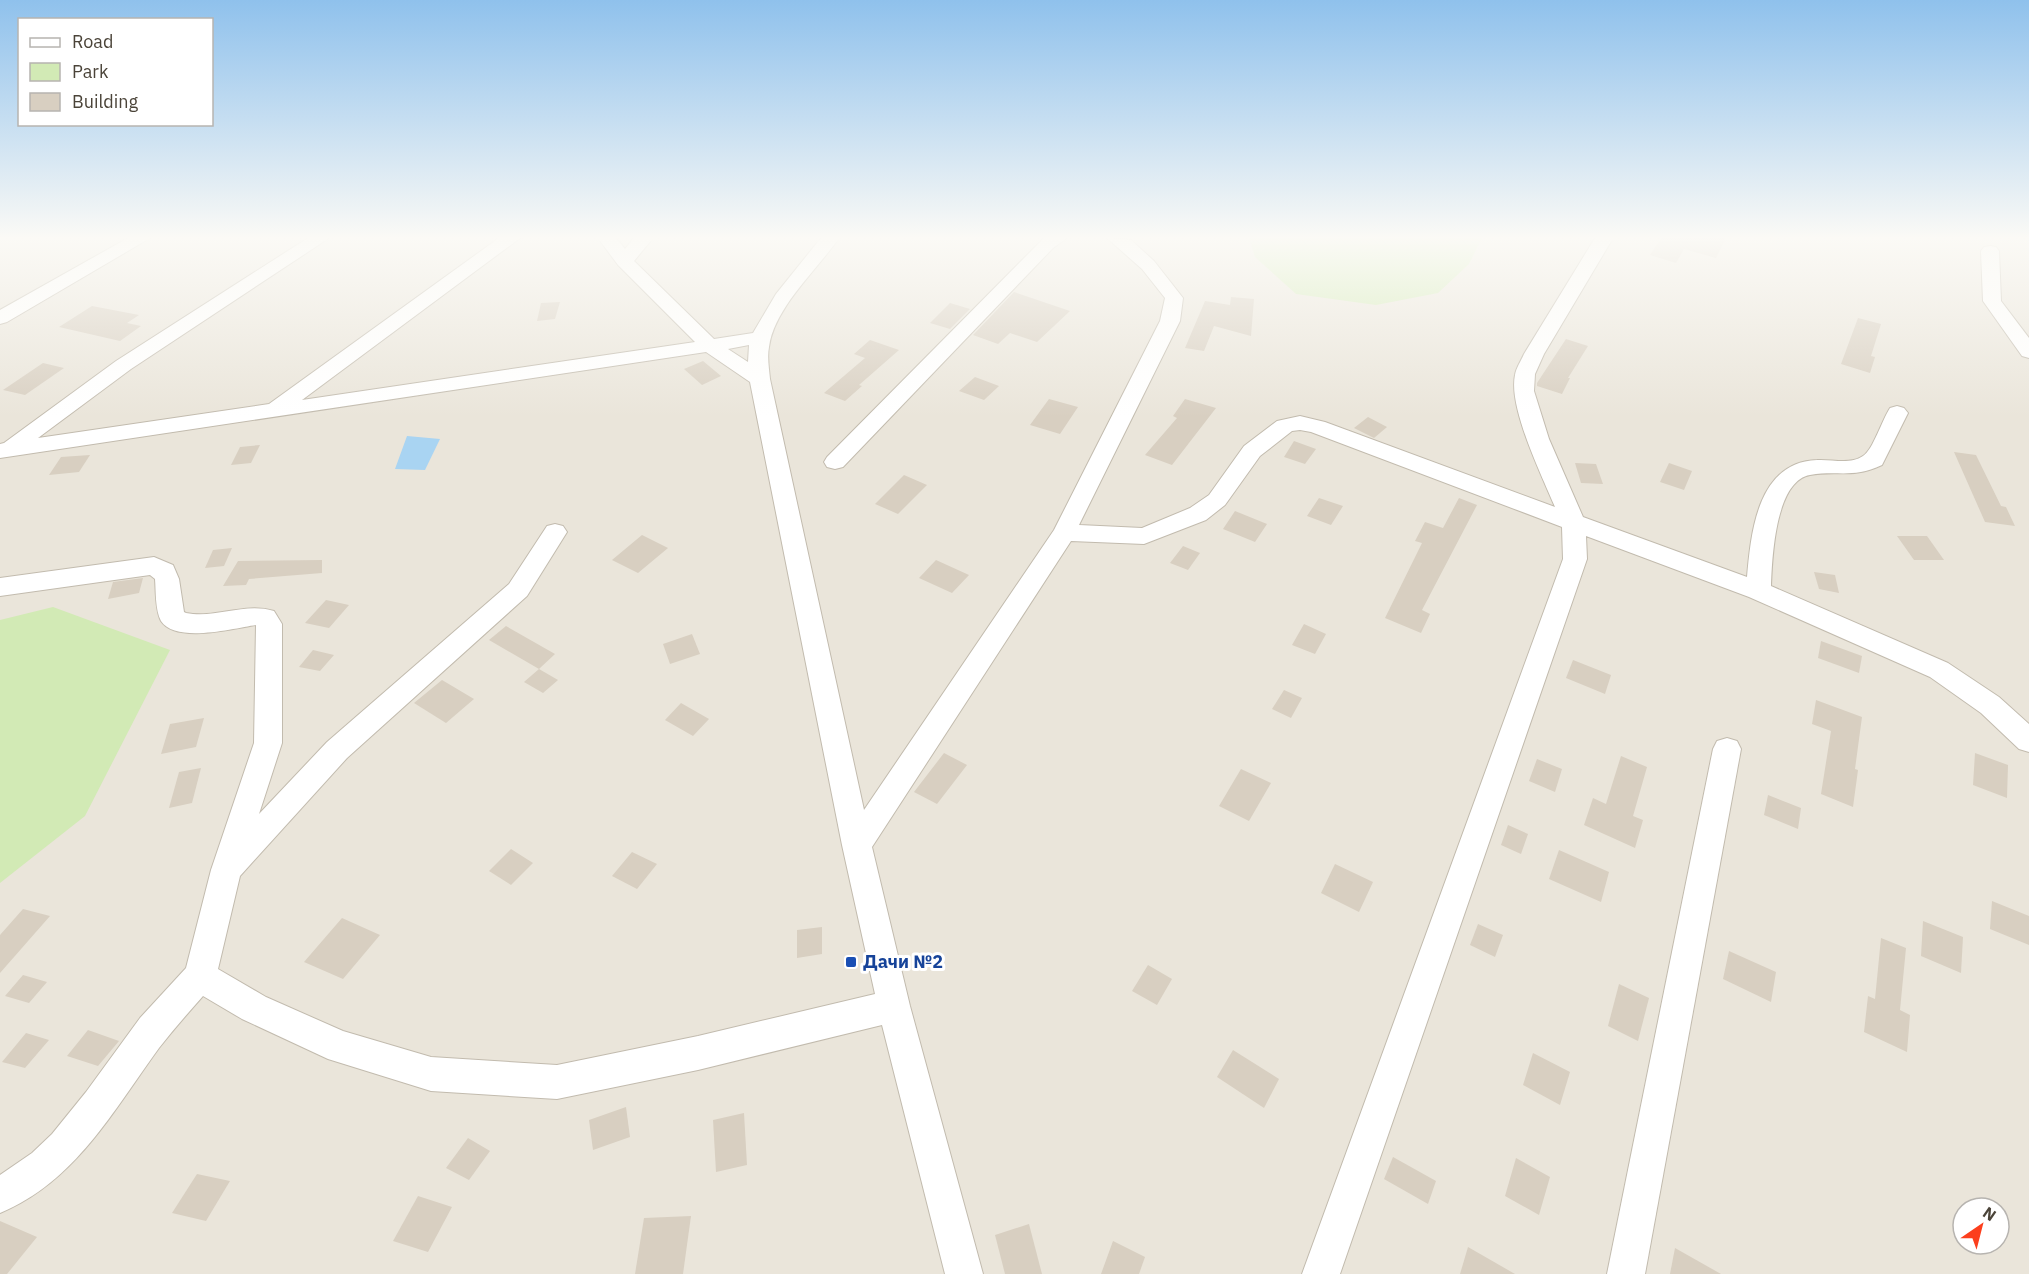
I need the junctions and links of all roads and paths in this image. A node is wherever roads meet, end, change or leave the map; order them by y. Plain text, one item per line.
1 (36, 297) edge
2 (228, 297) edge
3 (429, 297) edge
4 (661, 297) edge
5 (784, 297) edge
6 (995, 297) edge
7 (1174, 297) edge
8 (1568, 297) edge
9 (1992, 297) edge
10 (0, 318) edge
11 (760, 338) junction
12 (710, 346) junction
13 (2029, 352) edge
14 (760, 379) junction
15 (274, 410) junction
16 (1897, 413) dead end
17 (5, 451) edge
18 (835, 462) dead end
19 (1574, 524) junction
20 (555, 532) dead end
21 (1064, 533) junction
22 (0, 587) edge
23 (1758, 591) junction
24 (2029, 741) edge
25 (1727, 749) dead end
26 (856, 845) junction
27 (226, 870) junction
28 (200, 976) junction
29 (894, 1006) junction
30 (0, 1195) edge
31 (964, 1274) edge
32 (1321, 1274) edge
33 (1626, 1274) edge

1 - 10 street
2 - 17 street
3 - 15 street
4 - 12 street
5 - 11 street
6 - 18 street
7 - 21 street
8 - 19 street
9 - 13 street
11 - 12 street
11 - 14 street
12 - 14 street
12 - 15 street
14 - 26 street
15 - 17 street
16 - 23 street
19 - 21 street
19 - 23 street
19 - 32 street
20 - 27 street
21 - 26 street
22 - 27 street
23 - 24 street
25 - 33 street
26 - 29 street
27 - 28 street
28 - 29 street
28 - 30 street
29 - 31 street

